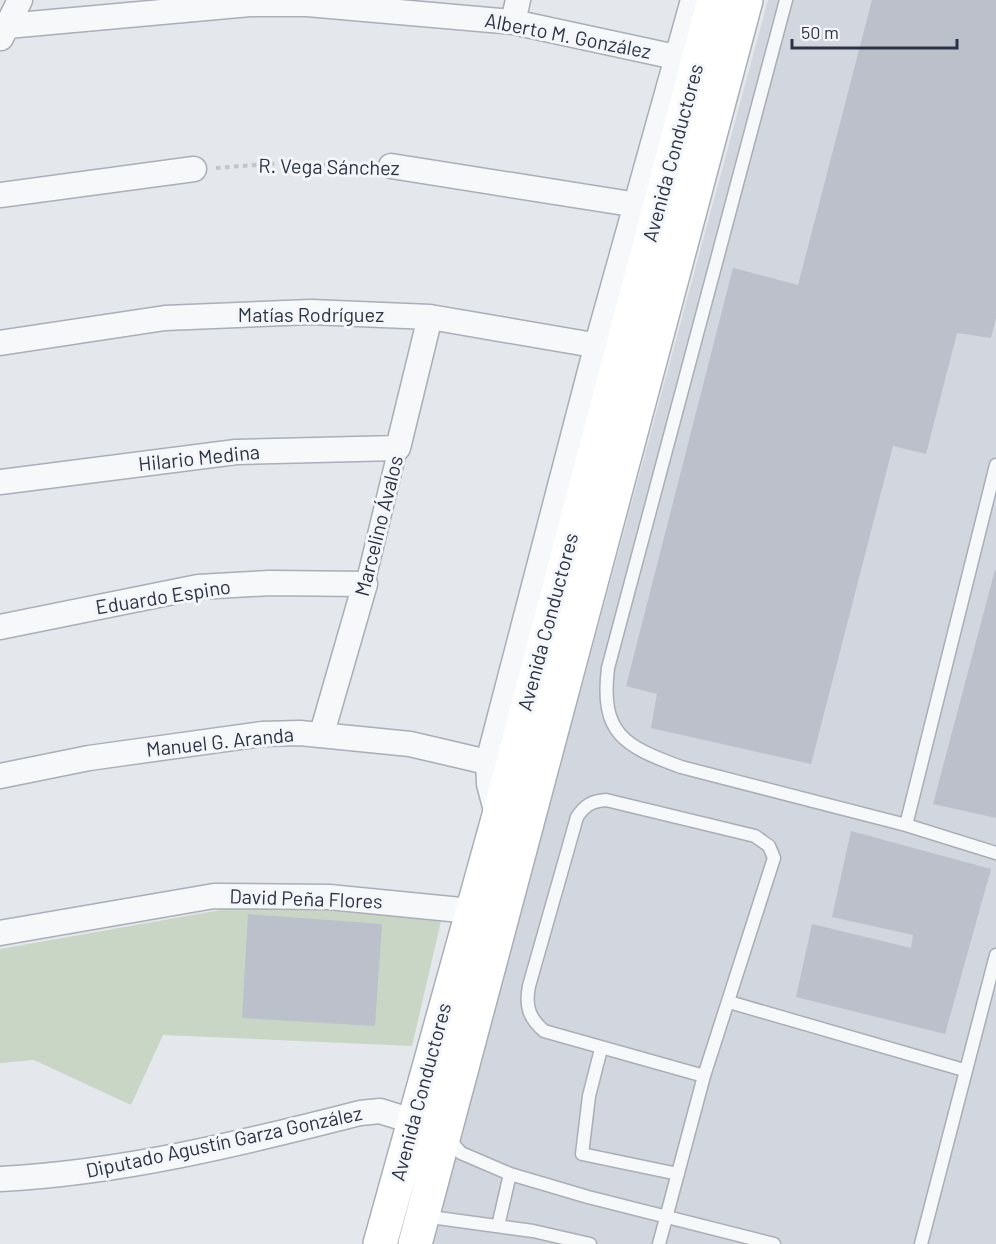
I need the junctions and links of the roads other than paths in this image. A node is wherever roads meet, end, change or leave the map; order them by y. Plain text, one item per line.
1 (20, 0) edge
2 (693, 0) edge
3 (714, 0) edge
4 (746, 0) edge
5 (786, 0) edge
6 (180, 5) edge
7 (515, 11) edge
8 (3, 33) edge
9 (688, 60) junction
10 (391, 166) road end
11 (194, 169) road end
12 (0, 195) edge
13 (646, 207) junction
14 (430, 317) junction
15 (0, 343) edge
16 (609, 347) junction
17 (398, 448) junction
18 (996, 465) edge
19 (0, 482) edge
20 (365, 584) junction
21 (0, 627) edge
22 (322, 733) junction
23 (499, 765) junction
24 (0, 776) edge
25 (906, 825) junction
26 (996, 853) edge
27 (471, 911) junction
28 (0, 933) edge
29 (996, 955) edge
30 (729, 1002) junction
31 (601, 1049) junction
32 (964, 1070) junction
33 (704, 1076) junction
34 (413, 1119) junction
35 (444, 1133) junction
36 (510, 1174) junction
37 (678, 1174) junction
38 (0, 1179) edge
39 (666, 1217) junction
40 (409, 1220) edge
41 (498, 1226) junction
42 (380, 1244) edge
43 (590, 1244) edge
44 (659, 1244) edge
45 (774, 1244) edge
46 (921, 1244) edge

1 - 8 street
2 - 9 street
3 - 9 main road, Avenida Conductores
4 - 35 main road, Avenida Conductores
5 - 25 lane
6 - 7 street, Alberto M. González
6 - 8 street, Alberto M. González
7 - 9 street, Alberto M. González
9 - 13 main road, Avenida Conductores
10 - 13 street, R. Vega Sánchez
11 - 12 street
13 - 16 main road, Avenida Conductores
14 - 15 street, Matías Rodríguez
14 - 16 street, Matías Rodríguez
14 - 17 street, Marcelino Ávalos
16 - 23 main road, Avenida Conductores
17 - 19 street, Hilario Medina
17 - 20 street, Marcelino Ávalos
18 - 25 lane
20 - 21 street, Eduardo Espino
20 - 22 street, Marcelino Ávalos
22 - 23 street, Manuel G. Aranda
22 - 24 street, Manuel G. Aranda
23 - 27 main road, Avenida Conductores
25 - 26 lane
27 - 28 street, David Peña Flores
27 - 34 main road, Avenida Conductores
29 - 32 lane
30 - 31 lane
30 - 32 lane
30 - 33 lane
31 - 33 lane
31 - 37 lane
32 - 46 lane
33 - 37 lane
34 - 35 street, Diputado Agustín Garza González
34 - 38 street, Diputado Agustín Garza González
34 - 40 main road, Avenida Conductores
35 - 36 lane
35 - 40 main road, Avenida Conductores
36 - 39 lane
36 - 41 lane
37 - 39 lane
39 - 44 lane
39 - 45 lane
40 - 41 lane
40 - 42 main road, Avenida Conductores
41 - 43 lane

